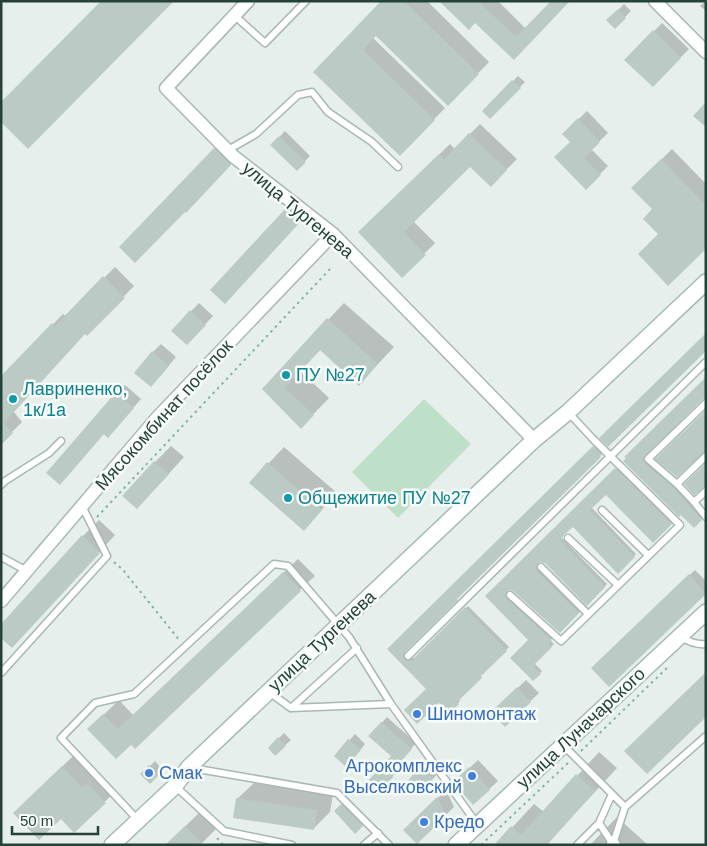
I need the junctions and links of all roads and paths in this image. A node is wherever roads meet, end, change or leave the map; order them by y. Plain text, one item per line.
1 (248, 1) edge
2 (306, 1) edge
3 (655, 1) edge
4 (235, 16) junction
5 (706, 52) edge
6 (228, 150) junction
7 (398, 167) dead end
8 (333, 234) junction
9 (330, 269) dead end
10 (706, 282) edge
11 (706, 362) edge
12 (706, 403) edge
13 (568, 412) junction
14 (61, 440) dead end
15 (534, 440) junction
16 (610, 455) junction
17 (706, 456) edge
18 (677, 484) junction
19 (1, 485) edge
20 (706, 490) edge
21 (694, 502) junction
22 (82, 506) junction
23 (602, 510) dead end
24 (706, 517) edge
25 (91, 524) junction
26 (568, 538) dead end
27 (648, 555) junction
28 (107, 556) junction
29 (1, 557) edge
30 (542, 567) dead end
31 (28, 571) junction
32 (618, 585) junction
33 (510, 595) dead end
34 (1, 601) edge
35 (706, 612) edge
36 (588, 614) junction
37 (340, 625) junction
38 (679, 636) junction
39 (706, 644) edge
40 (185, 646) junction
41 (356, 648) junction
42 (408, 656) dead end
43 (672, 663) dead end
44 (1, 674) edge
45 (268, 692) junction
46 (391, 704) junction
47 (291, 708) junction
48 (706, 736) edge
49 (563, 745) junction
50 (575, 757) junction
51 (189, 767) junction
52 (175, 786) junction
53 (612, 794) junction
54 (625, 808) junction
55 (138, 820) junction
56 (598, 823) junction
57 (478, 826) junction
58 (378, 833) junction
59 (613, 844) edge
60 (112, 845) edge
61 (292, 845) edge
62 (364, 845) edge
63 (389, 845) edge
64 (456, 845) edge
65 (481, 845) edge
66 (577, 845) edge

1 - 4 street
2 - 4 lane
3 - 5 street
4 - 6 street, улица Тургенева
6 - 7 lane
6 - 8 street, улица Тургенева
8 - 15 street, улица Тургенева
8 - 22 street, Мясокомбинат посёлок
9 - 25 path
10 - 13 street, улица Тургенева
11 - 16 lane
12 - 18 lane
13 - 15 street, улица Тургенева
13 - 16 lane
14 - 19 lane
15 - 37 street, улица Тургенева
16 - 27 lane
16 - 42 lane
17 - 18 lane
18 - 21 lane
20 - 21 lane
21 - 24 lane
22 - 25 lane
22 - 31 street, Мясокомбинат посёлок
23 - 27 lane
25 - 28 lane
26 - 32 lane
27 - 32 lane
28 - 40 path
28 - 44 lane
29 - 31 lane
30 - 36 lane
31 - 34 street, Мясокомбинат посёлок
32 - 36 lane
33 - 36 lane
35 - 38 street, улица Луначарского
37 - 40 lane
37 - 41 lane
37 - 45 street, улица Тургенева
38 - 39 lane
38 - 49 street, улица Луначарского
40 - 55 lane
41 - 46 lane
41 - 47 lane
43 - 50 path
45 - 47 lane
45 - 51 street, улица Тургенева
46 - 47 lane
46 - 57 lane
48 - 54 lane
49 - 50 lane
49 - 57 street, улица Луначарского
50 - 53 lane
50 - 65 path
51 - 52 street, улица Тургенева
51 - 58 lane
52 - 55 street, улица Тургенева
52 - 61 lane
53 - 54 lane
53 - 56 lane
54 - 59 lane
55 - 60 street, улица Тургенева
56 - 59 lane
56 - 66 lane
57 - 64 street, улица Луначарского
58 - 62 lane
58 - 63 lane

